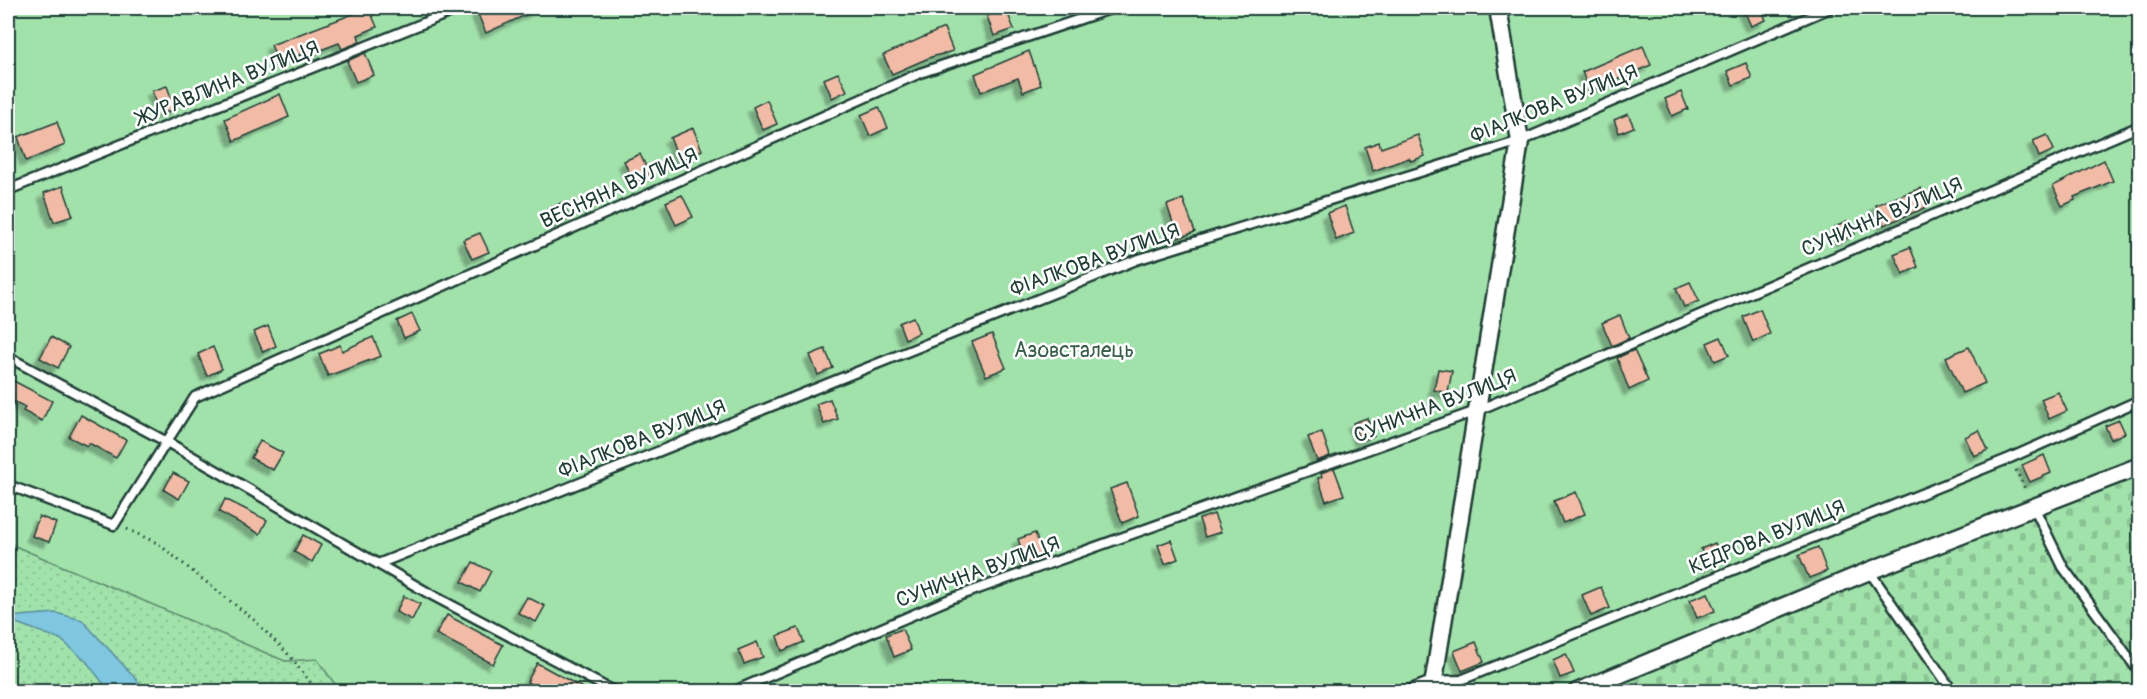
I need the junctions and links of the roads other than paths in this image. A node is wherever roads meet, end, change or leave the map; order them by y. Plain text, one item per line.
1 (461, 8) edge
2 (1113, 8) edge
3 (1498, 8) edge
4 (1830, 8) edge
5 (2139, 126) edge
6 (1520, 141) junction
7 (8, 190) edge
8 (8, 357) edge
9 (2139, 400) edge
10 (1476, 411) junction
11 (167, 442) junction
12 (2139, 466) edge
13 (8, 484) edge
14 (2034, 507) junction
15 (378, 564) junction
16 (1869, 572) junction
17 (2139, 673) edge
18 (1432, 686) edge
19 (1584, 690) edge
20 (615, 692) edge
21 (732, 692) edge
22 (1403, 692) edge
23 (1953, 692) edge

1 - 7 lane, ЖУРАВЛИНА ВУЛИЦЯ
2 - 11 lane, ВЕСНЯНА ВУЛИЦЯ
3 - 6 street
4 - 6 lane, ФІАЛКОВА ВУЛИЦЯ
5 - 10 lane, СУНИЧНА ВУЛИЦЯ
6 - 10 street
6 - 15 lane, ФІАЛКОВА ВУЛИЦЯ
8 - 11 lane
9 - 18 lane, КЕДРОВА ВУЛИЦЯ
10 - 18 street
10 - 21 lane, СУНИЧНА ВУЛИЦЯ
11 - 13 lane, ВЕСНЯНА ВУЛИЦЯ
11 - 15 lane
12 - 14 street
14 - 16 street
14 - 17 lane
15 - 20 lane
16 - 19 street
16 - 23 lane
18 - 22 lane, КЕДРОВА ВУЛИЦЯ

